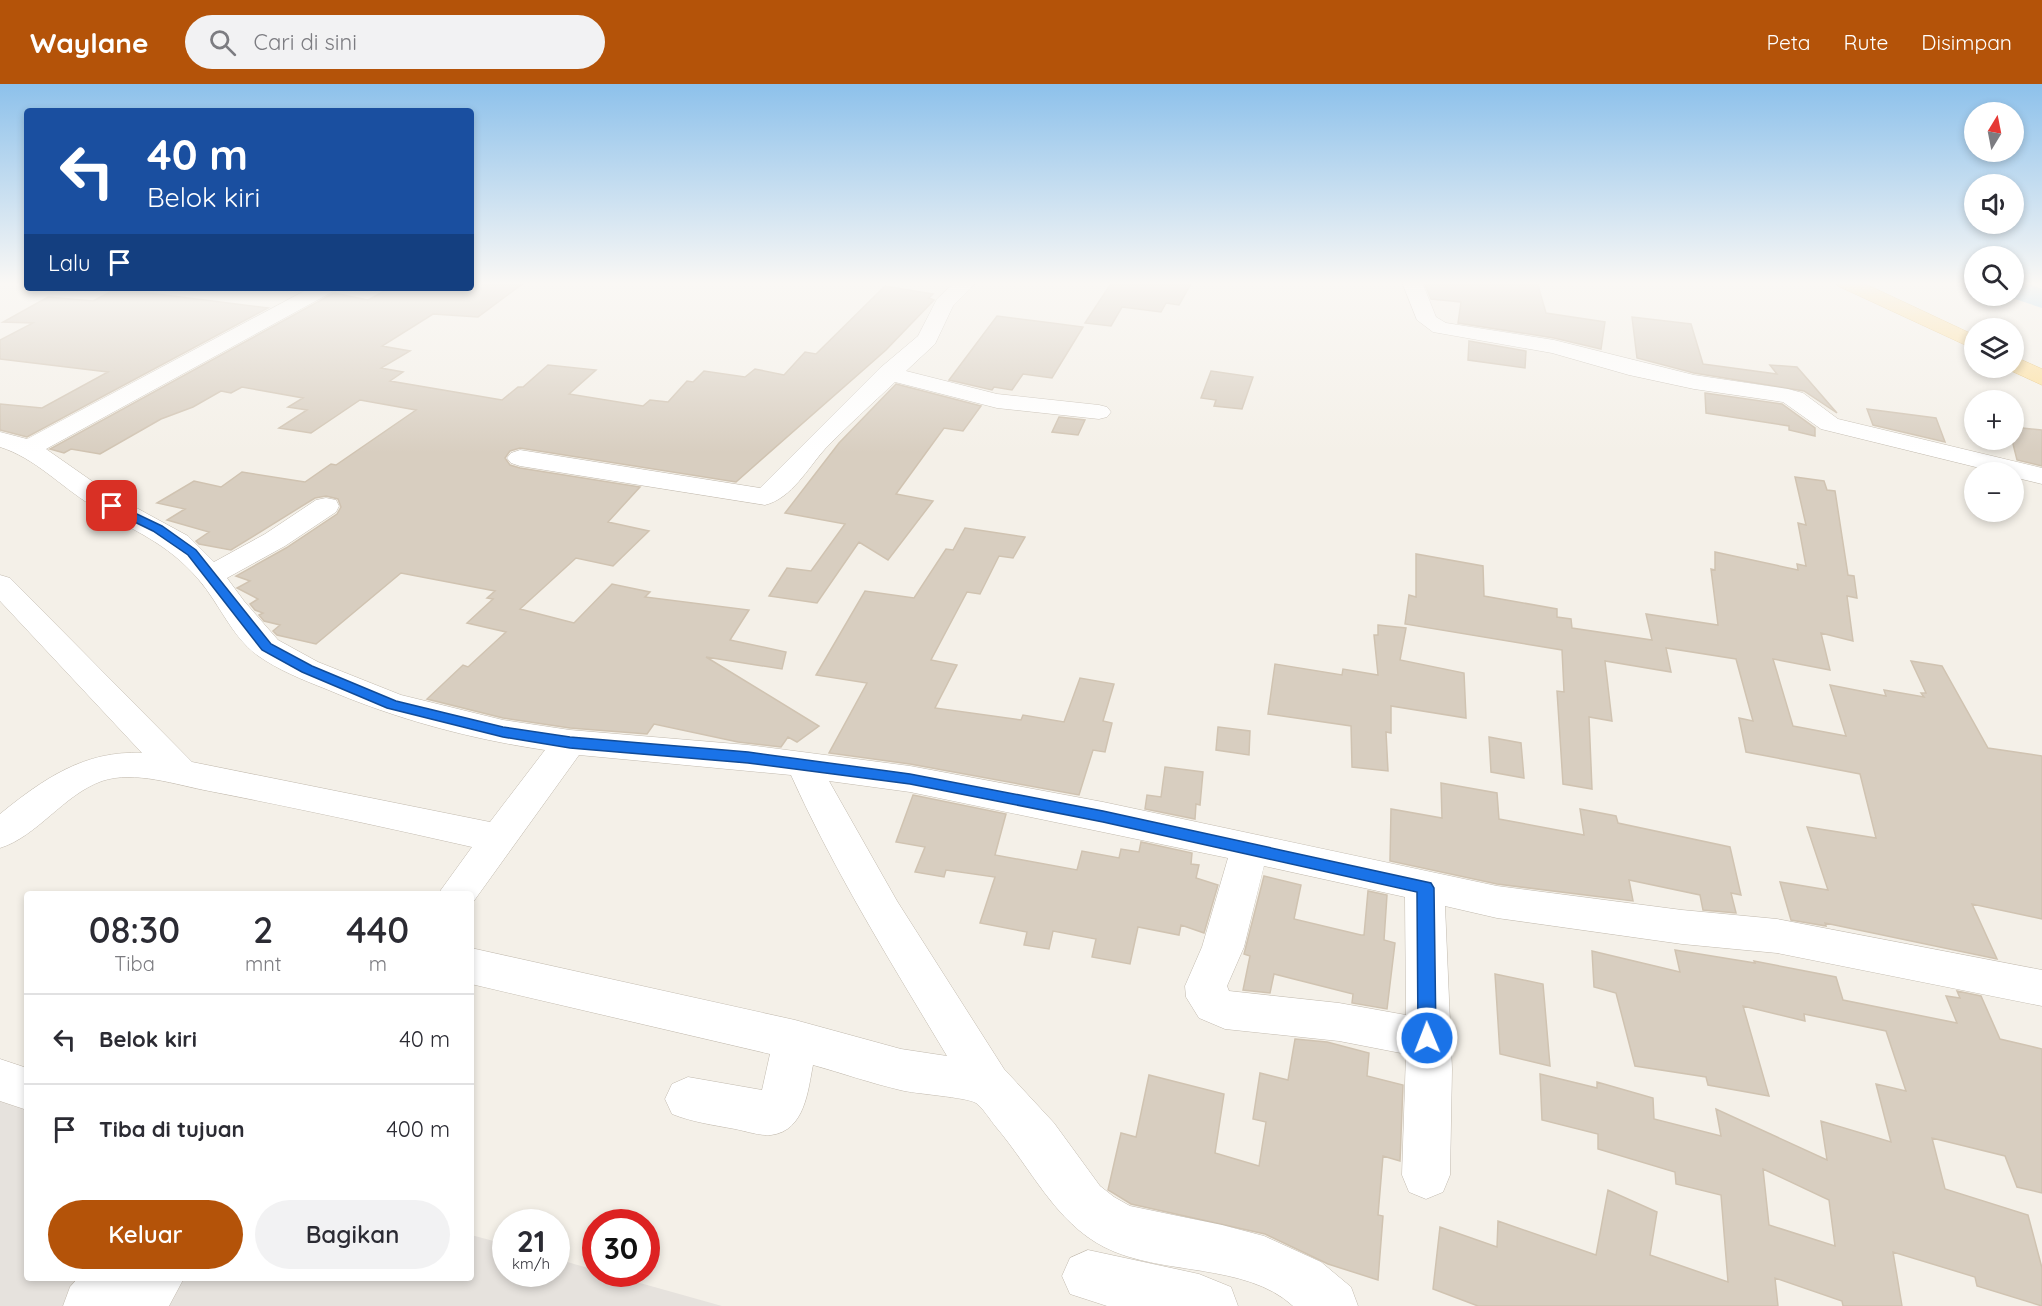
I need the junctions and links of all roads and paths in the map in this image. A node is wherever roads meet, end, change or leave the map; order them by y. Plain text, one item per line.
1 (221, 339) edge
2 (927, 339) edge
3 (1506, 339) edge
4 (2024, 369) edge
5 (888, 374) junction
6 (2042, 378) edge
7 (1099, 412) dead end
8 (8, 443) edge
9 (520, 458) dead end
10 (2042, 477) edge
11 (326, 506) dead end
12 (212, 575) junction
13 (0, 584) edge
14 (570, 742) junction
15 (804, 765) junction
16 (181, 773) junction
17 (0, 834) edge
18 (498, 838) junction
19 (1250, 848) junction
20 (1425, 888) junction
21 (460, 891) edge
22 (474, 967) edge
23 (2042, 988) edge
24 (1427, 1038) junction
25 (795, 1040) junction
26 (0, 1080) edge
27 (988, 1084) junction
28 (24, 1088) edge
29 (688, 1099) dead end
30 (1426, 1175) dead end
31 (1088, 1276) dead end
32 (109, 1281) edge
33 (156, 1281) edge
34 (89, 1306) edge
35 (136, 1306) edge
36 (1212, 1306) edge
37 (1332, 1306) edge

1 - 8 street
2 - 5 street
3 - 10 street
4 - 6 main road
5 - 7 street
5 - 9 street
8 - 12 street
11 - 12 street
12 - 14 street
13 - 16 street
14 - 15 street
14 - 18 street
15 - 19 street
15 - 27 street
16 - 17 street
16 - 18 street
18 - 21 street
19 - 20 street
19 - 24 street
20 - 23 street
20 - 24 street
22 - 25 street
24 - 30 street
25 - 27 street
25 - 29 street
26 - 28 street
27 - 37 street
31 - 36 street
32 - 34 street
33 - 35 street

